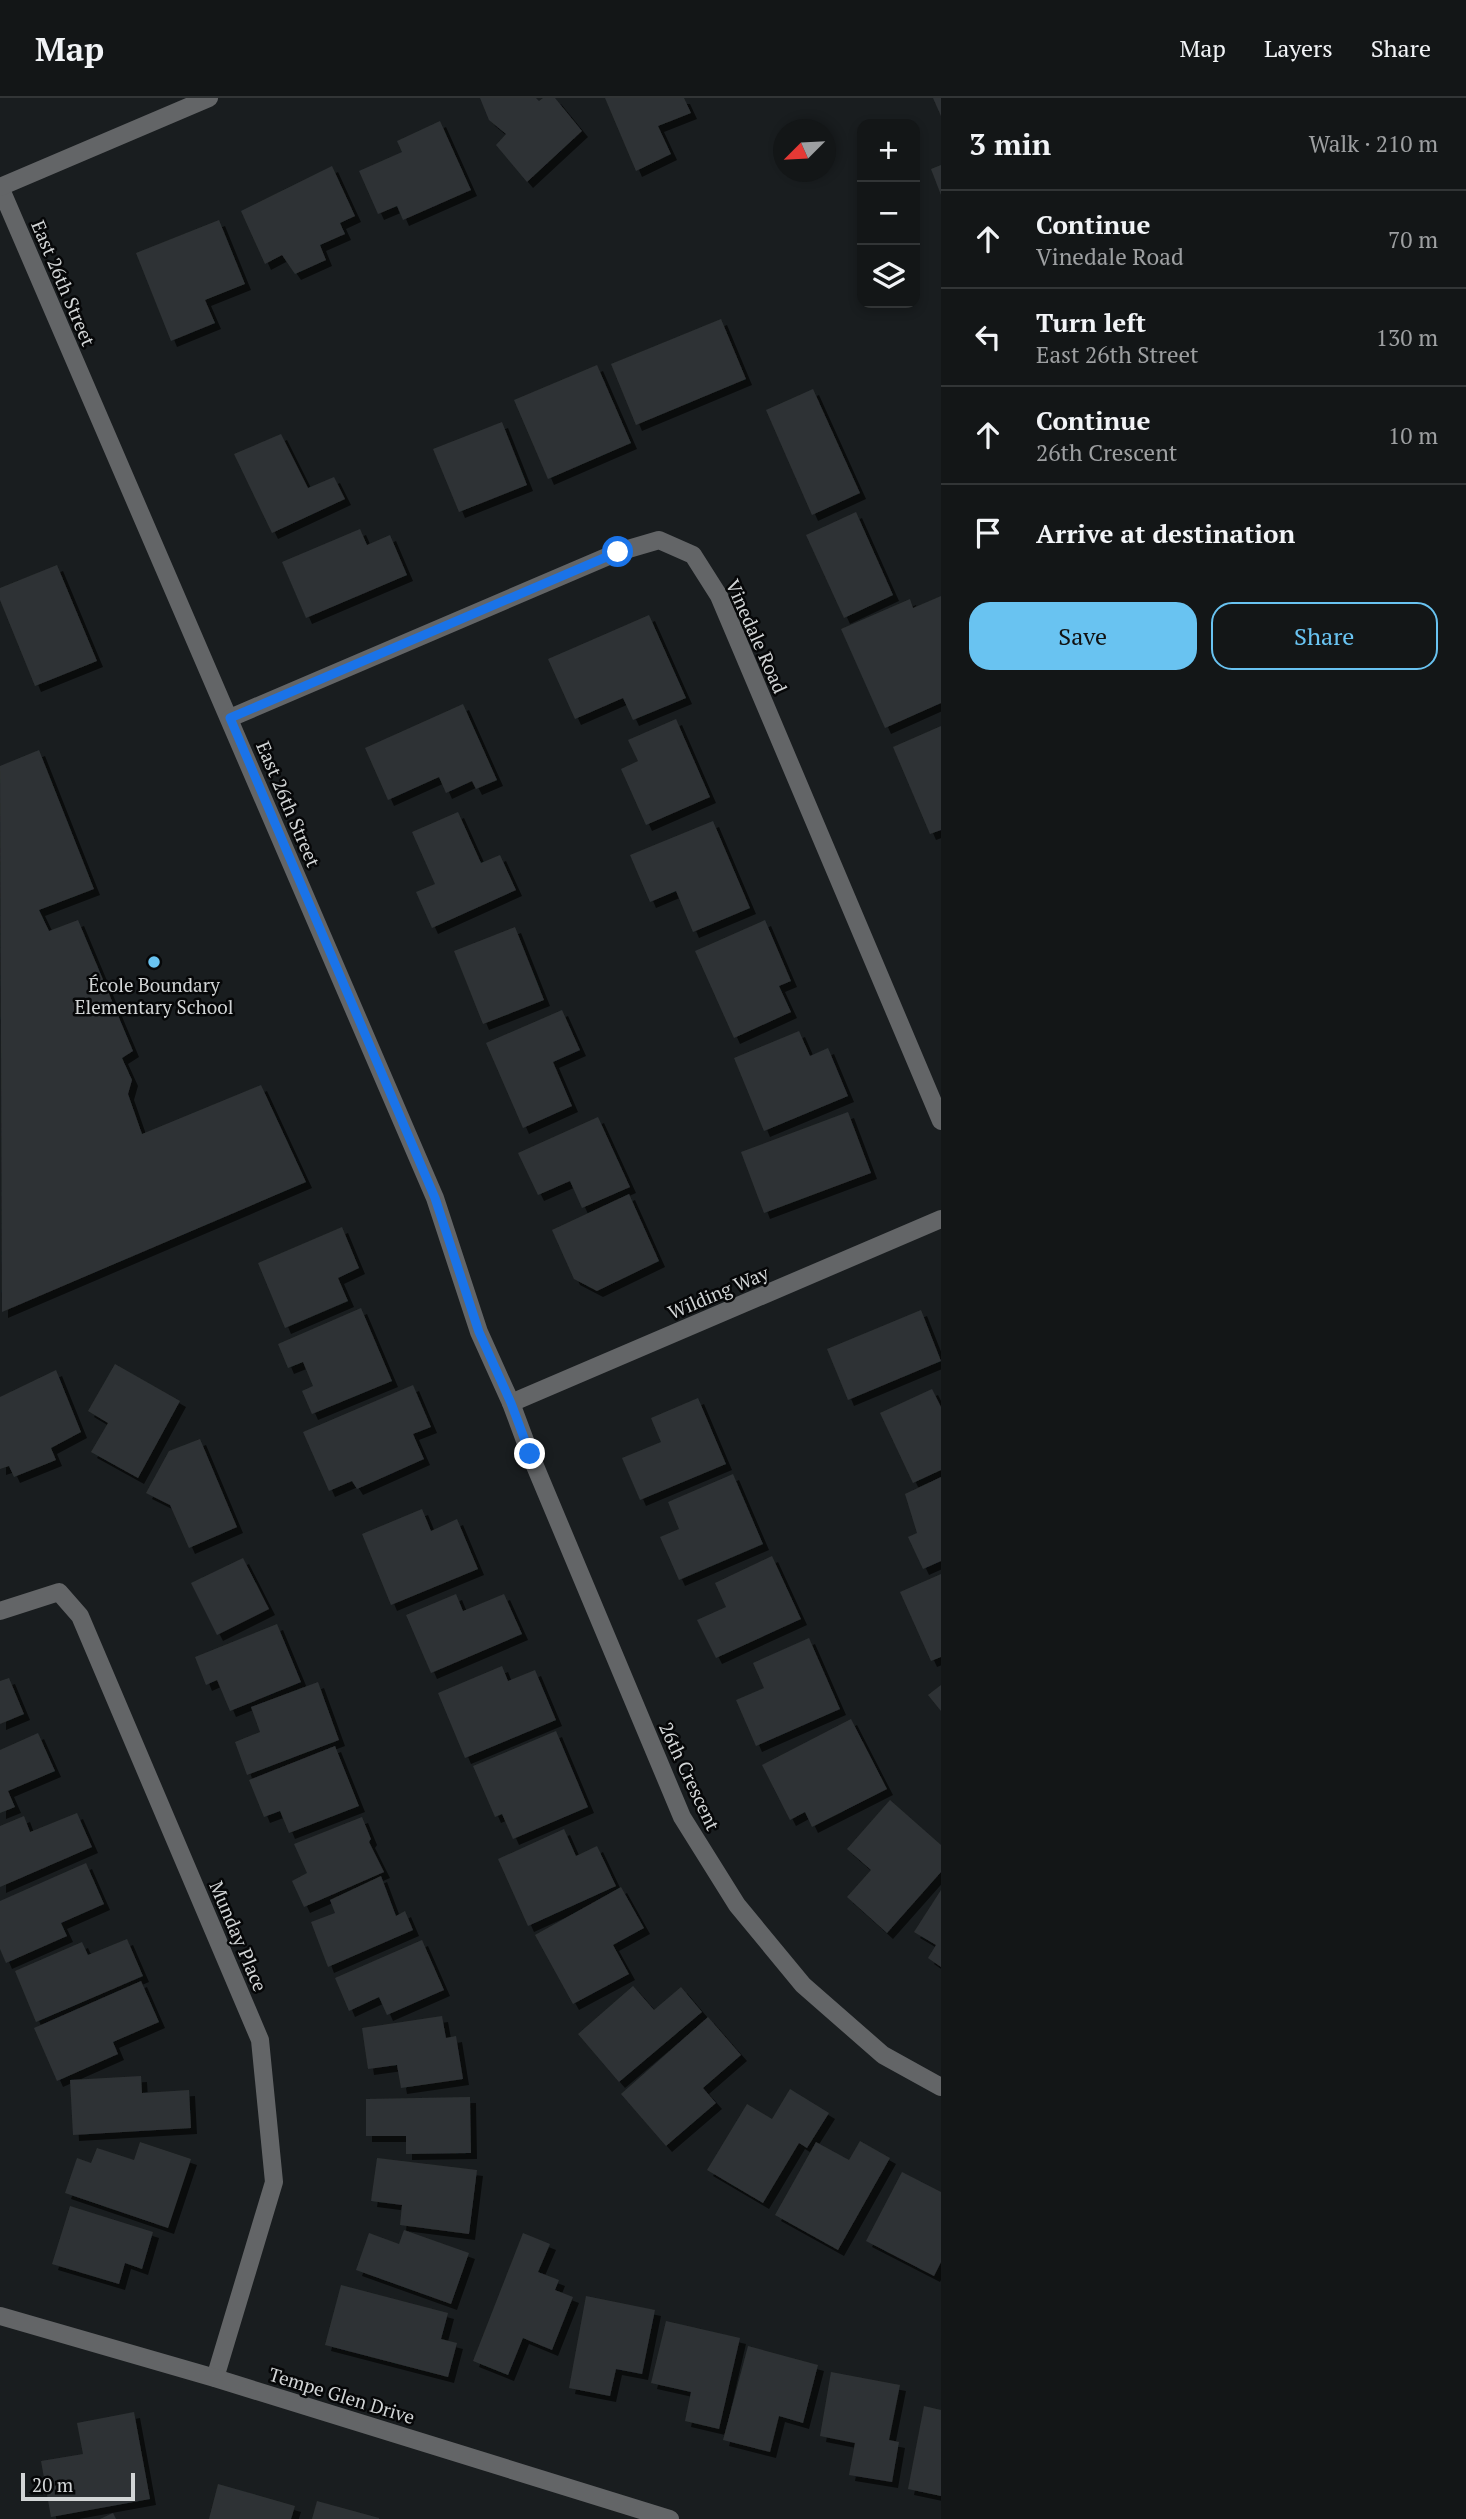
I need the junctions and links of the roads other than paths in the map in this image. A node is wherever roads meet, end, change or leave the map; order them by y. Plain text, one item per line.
1 (209, 98) edge
2 (0, 187) edge
3 (230, 718) junction
4 (941, 1121) edge
5 (941, 1219) edge
6 (511, 1403) junction
7 (0, 1611) edge
8 (941, 2087) edge
9 (0, 2316) edge
10 (215, 2378) junction
11 (670, 2519) edge

1 - 2 street
2 - 3 street, East 26th Street
3 - 4 street, Vinedale Road
3 - 6 street, East 26th Street
5 - 6 street, Wilding Way
6 - 8 street, 26th Crescent
7 - 10 street, Munday Place
9 - 10 street, Tempe Glen Drive
10 - 11 street, Tempe Glen Drive

